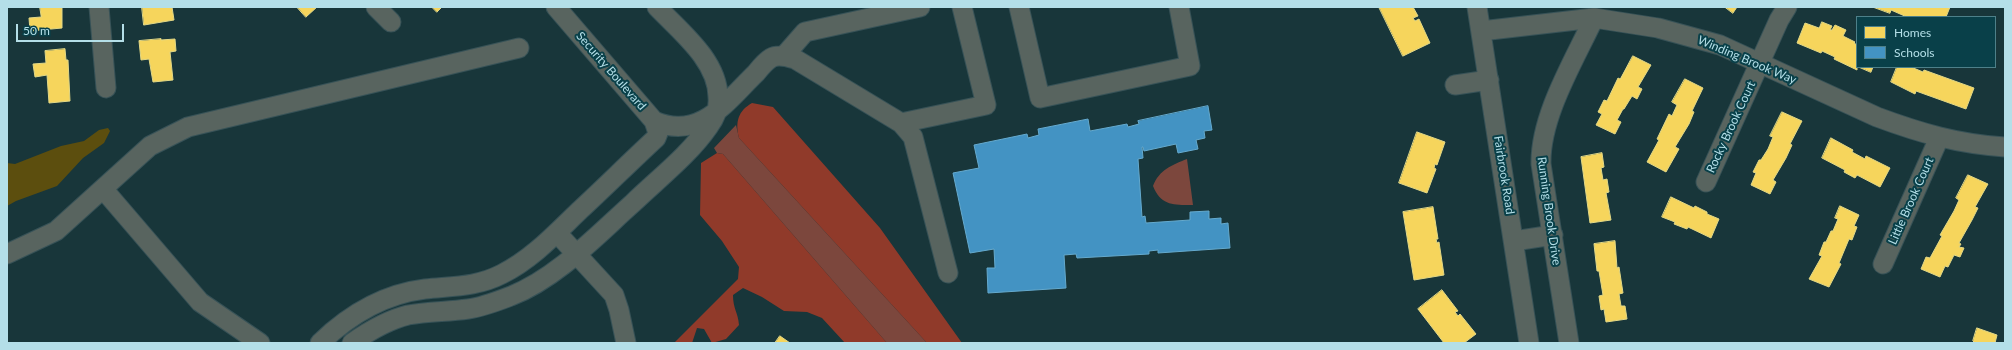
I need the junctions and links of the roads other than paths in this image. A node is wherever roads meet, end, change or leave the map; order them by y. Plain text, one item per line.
1 (99, 7) edge
2 (376, 7) edge
3 (556, 7) edge
4 (657, 7) edge
5 (920, 7) edge
6 (962, 7) edge
7 (1019, 7) edge
8 (1178, 7) edge
9 (1478, 7) edge
10 (1786, 7) edge
11 (1594, 18) junction
12 (390, 22) dead end
13 (1481, 31) junction
14 (519, 48) dead end
15 (784, 56) junction
16 (1760, 64) junction
17 (1489, 80) junction
18 (1455, 85) dead end
19 (106, 88) dead end
20 (716, 112) junction
21 (901, 123) junction
22 (655, 129) junction
23 (1939, 138) junction
24 (2005, 147) edge
25 (1706, 182) dead end
26 (104, 190) junction
27 (557, 232) junction
28 (1553, 235) junction
29 (1514, 241) junction
30 (7, 254) edge
31 (576, 254) junction
32 (1883, 264) dead end
33 (948, 273) dead end
34 (260, 343) edge
35 (320, 343) edge
36 (352, 343) edge
37 (626, 343) edge
38 (1529, 343) edge
39 (1569, 343) edge

1 - 19 street
2 - 12 street
3 - 22 street, Security Boulevard
4 - 20 street
5 - 15 street
6 - 21 street
7 - 8 street
9 - 13 street, Fairbrook Road
10 - 16 street, Rocky Brook Court
11 - 13 street, Winding Brook Way
11 - 16 street, Winding Brook Way
11 - 28 street, Running Brook Drive
13 - 17 street, Fairbrook Road
14 - 26 street
15 - 20 street
15 - 21 street
16 - 23 street, Winding Brook Way
16 - 25 street, Rocky Brook Court
17 - 18 street
17 - 29 street, Fairbrook Road
20 - 22 street
20 - 31 street
21 - 33 street
22 - 27 street
23 - 24 street, Winding Brook Way
23 - 32 street, Little Brook Court
26 - 30 street
26 - 34 street
27 - 31 street
27 - 35 street
28 - 29 street
28 - 39 street, Running Brook Drive
29 - 38 street, Fairbrook Road
31 - 36 street
31 - 37 street

